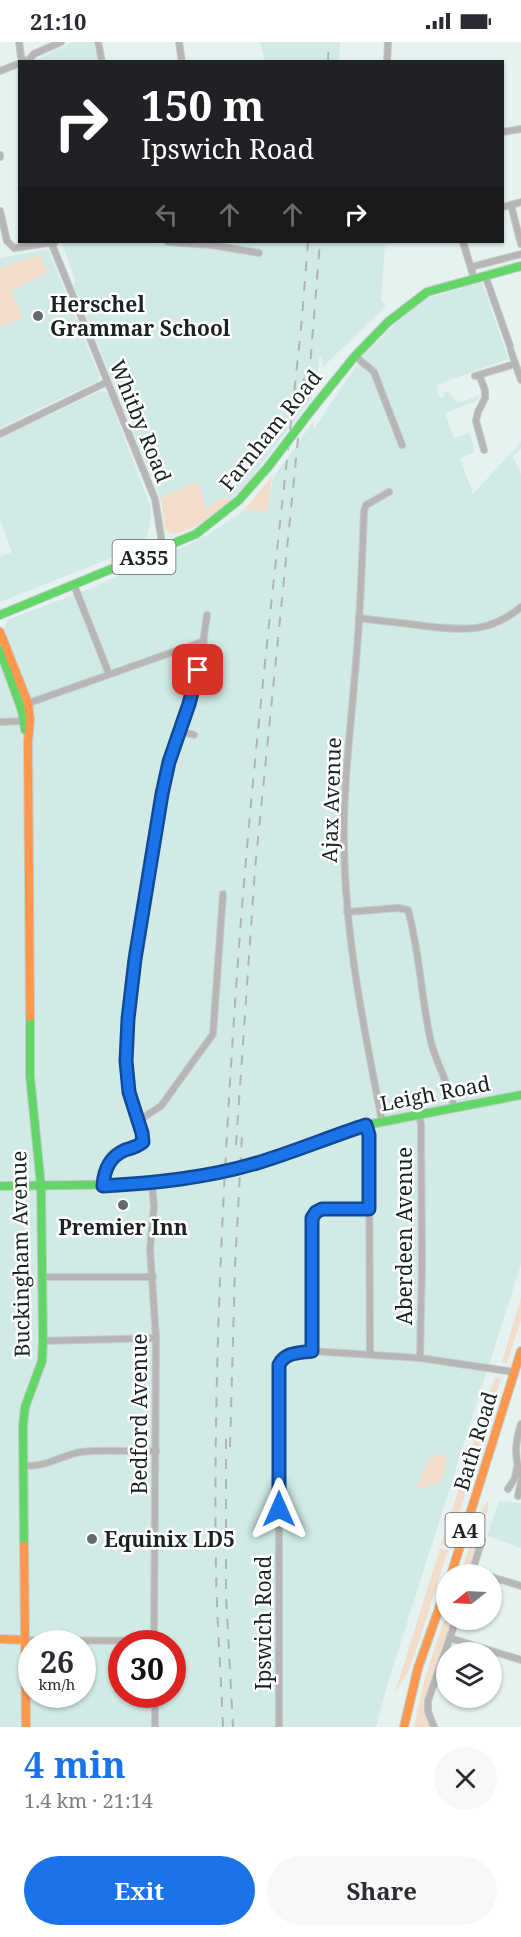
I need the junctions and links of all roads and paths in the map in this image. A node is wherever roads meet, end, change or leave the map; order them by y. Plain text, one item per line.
1 (19, 42) edge
2 (61, 42) edge
3 (98, 42) edge
4 (179, 42) edge
5 (388, 42) edge
6 (24, 60) edge
7 (28, 60) edge
8 (102, 60) edge
9 (182, 60) edge
10 (387, 60) edge
11 (18, 64) edge
12 (0, 71) edge
13 (521, 129) edge
14 (504, 132) edge
15 (521, 202) edge
16 (510, 205) junction
17 (504, 207) edge
18 (0, 211) edge
19 (46, 243) edge
20 (53, 243) edge
21 (211, 243) edge
22 (463, 243) edge
23 (521, 244) edge
24 (259, 253) dead end
25 (521, 254) edge
26 (521, 266) edge
27 (471, 267) junction
28 (485, 275) junction
29 (474, 278) junction
30 (356, 356) junction
31 (516, 364) junction
32 (521, 380) edge
33 (107, 382) junction
34 (0, 434) edge
35 (402, 445) dead end
36 (484, 450) dead end
37 (389, 492) dead end
38 (163, 549) junction
39 (74, 585) junction
40 (521, 607) edge
41 (0, 615) edge
42 (207, 615) dead end
43 (360, 618) junction
44 (0, 632) edge
45 (204, 641) junction
46 (0, 650) edge
47 (109, 674) junction
48 (24, 705) junction
49 (27, 721) junction
50 (0, 722) edge
51 (180, 731) junction
52 (194, 735) dead end
53 (223, 894) dead end
54 (347, 912) junction
55 (521, 1095) edge
56 (454, 1107) junction
57 (419, 1114) junction
58 (138, 1121) junction
59 (382, 1121) junction
60 (366, 1125) junction
61 (152, 1184) junction
62 (0, 1186) edge
63 (41, 1186) junction
64 (103, 1186) junction
65 (369, 1209) junction
66 (42, 1277) junction
67 (153, 1277) junction
68 (156, 1338) junction
69 (43, 1341) junction
70 (312, 1351) junction
71 (521, 1351) edge
72 (370, 1354) junction
73 (420, 1358) junction
74 (514, 1372) junction
75 (521, 1424) edge
76 (156, 1451) junction
77 (23, 1465) junction
78 (517, 1466) junction
79 (521, 1476) edge
80 (521, 1482) edge
81 (508, 1489) dead end
82 (518, 1496) dead end
83 (477, 1539) dead end
84 (454, 1564) edge
85 (475, 1564) edge
86 (502, 1580) edge
87 (521, 1586) edge
88 (436, 1617) edge
89 (24, 1630) edge
90 (154, 1630) edge
91 (453, 1630) edge
92 (450, 1638) junction
93 (0, 1639) edge
94 (18, 1640) edge
95 (521, 1660) edge
96 (26, 1708) edge
97 (155, 1708) edge
98 (26, 1727) edge
99 (155, 1727) edge
100 (279, 1727) edge
101 (404, 1727) edge
102 (434, 1727) edge

1 - 6 street
2 - 7 street
3 - 8 street
4 - 9 street
5 - 10 street
11 - 12 street
13 - 14 street
15 - 16 street
16 - 17 street
16 - 23 street
18 - 19 street
20 - 33 street, Whitby Road
21 - 24 street
22 - 27 street
25 - 27 street
26 - 28 street, Farnham Road / A355
27 - 29 street
28 - 29 street, Farnham Road / A355
28 - 31 street
29 - 30 street, Farnham Road / A355
30 - 35 street
30 - 38 street, Farnham Road / A355, bridge
31 - 32 street
31 - 36 street
33 - 34 street
33 - 38 street, Whitby Road
37 - 43 street, Ajax Avenue
38 - 39 street, Farnham Road / A355
39 - 41 street, Farnham Road / A355
39 - 47 street
40 - 43 street
42 - 45 street
43 - 54 street, Ajax Avenue
44 - 48 street, Buckingham Avenue
45 - 47 street
45 - 51 street
46 - 48 street, Buckingham Avenue
47 - 48 street
48 - 49 street, Buckingham Avenue
49 - 50 street
49 - 63 street, Buckingham Avenue
51 - 52 street
51 - 58 street
53 - 58 street
54 - 56 street
54 - 59 street, Ajax Avenue
55 - 56 street, Leigh Road
56 - 57 street, Leigh Road
57 - 59 street, Leigh Road
57 - 73 street, Aberdeen Avenue
58 - 64 street
59 - 60 street, Leigh Road
60 - 61 street, Leigh Road, bridge
60 - 65 street
61 - 64 street, Leigh Road
61 - 67 street, Bedford Avenue
62 - 63 street, Leigh Road
63 - 64 street, Leigh Road
63 - 66 street, Buckingham Avenue
65 - 70 street
65 - 72 street
66 - 67 street
66 - 69 street, Buckingham Avenue
67 - 68 street, Bedford Avenue
68 - 69 street
68 - 76 street, Bedford Avenue
69 - 77 street, Buckingham Avenue
70 - 72 street, Ipswich Road
70 - 100 street, Ipswich Road
71 - 74 street, Bath Road / A4
72 - 73 street, Ipswich Road
73 - 74 street, Ipswich Road
74 - 84 street, Bath Road / A4
75 - 78 street
76 - 77 street
76 - 90 street, Bedford Avenue
77 - 89 street, Buckingham Avenue
78 - 79 street
78 - 81 street
80 - 82 street
83 - 85 street
86 - 87 street
88 - 101 street
91 - 92 street
92 - 95 street
92 - 102 street
93 - 94 street
96 - 98 street, Buckingham Avenue
97 - 99 street

